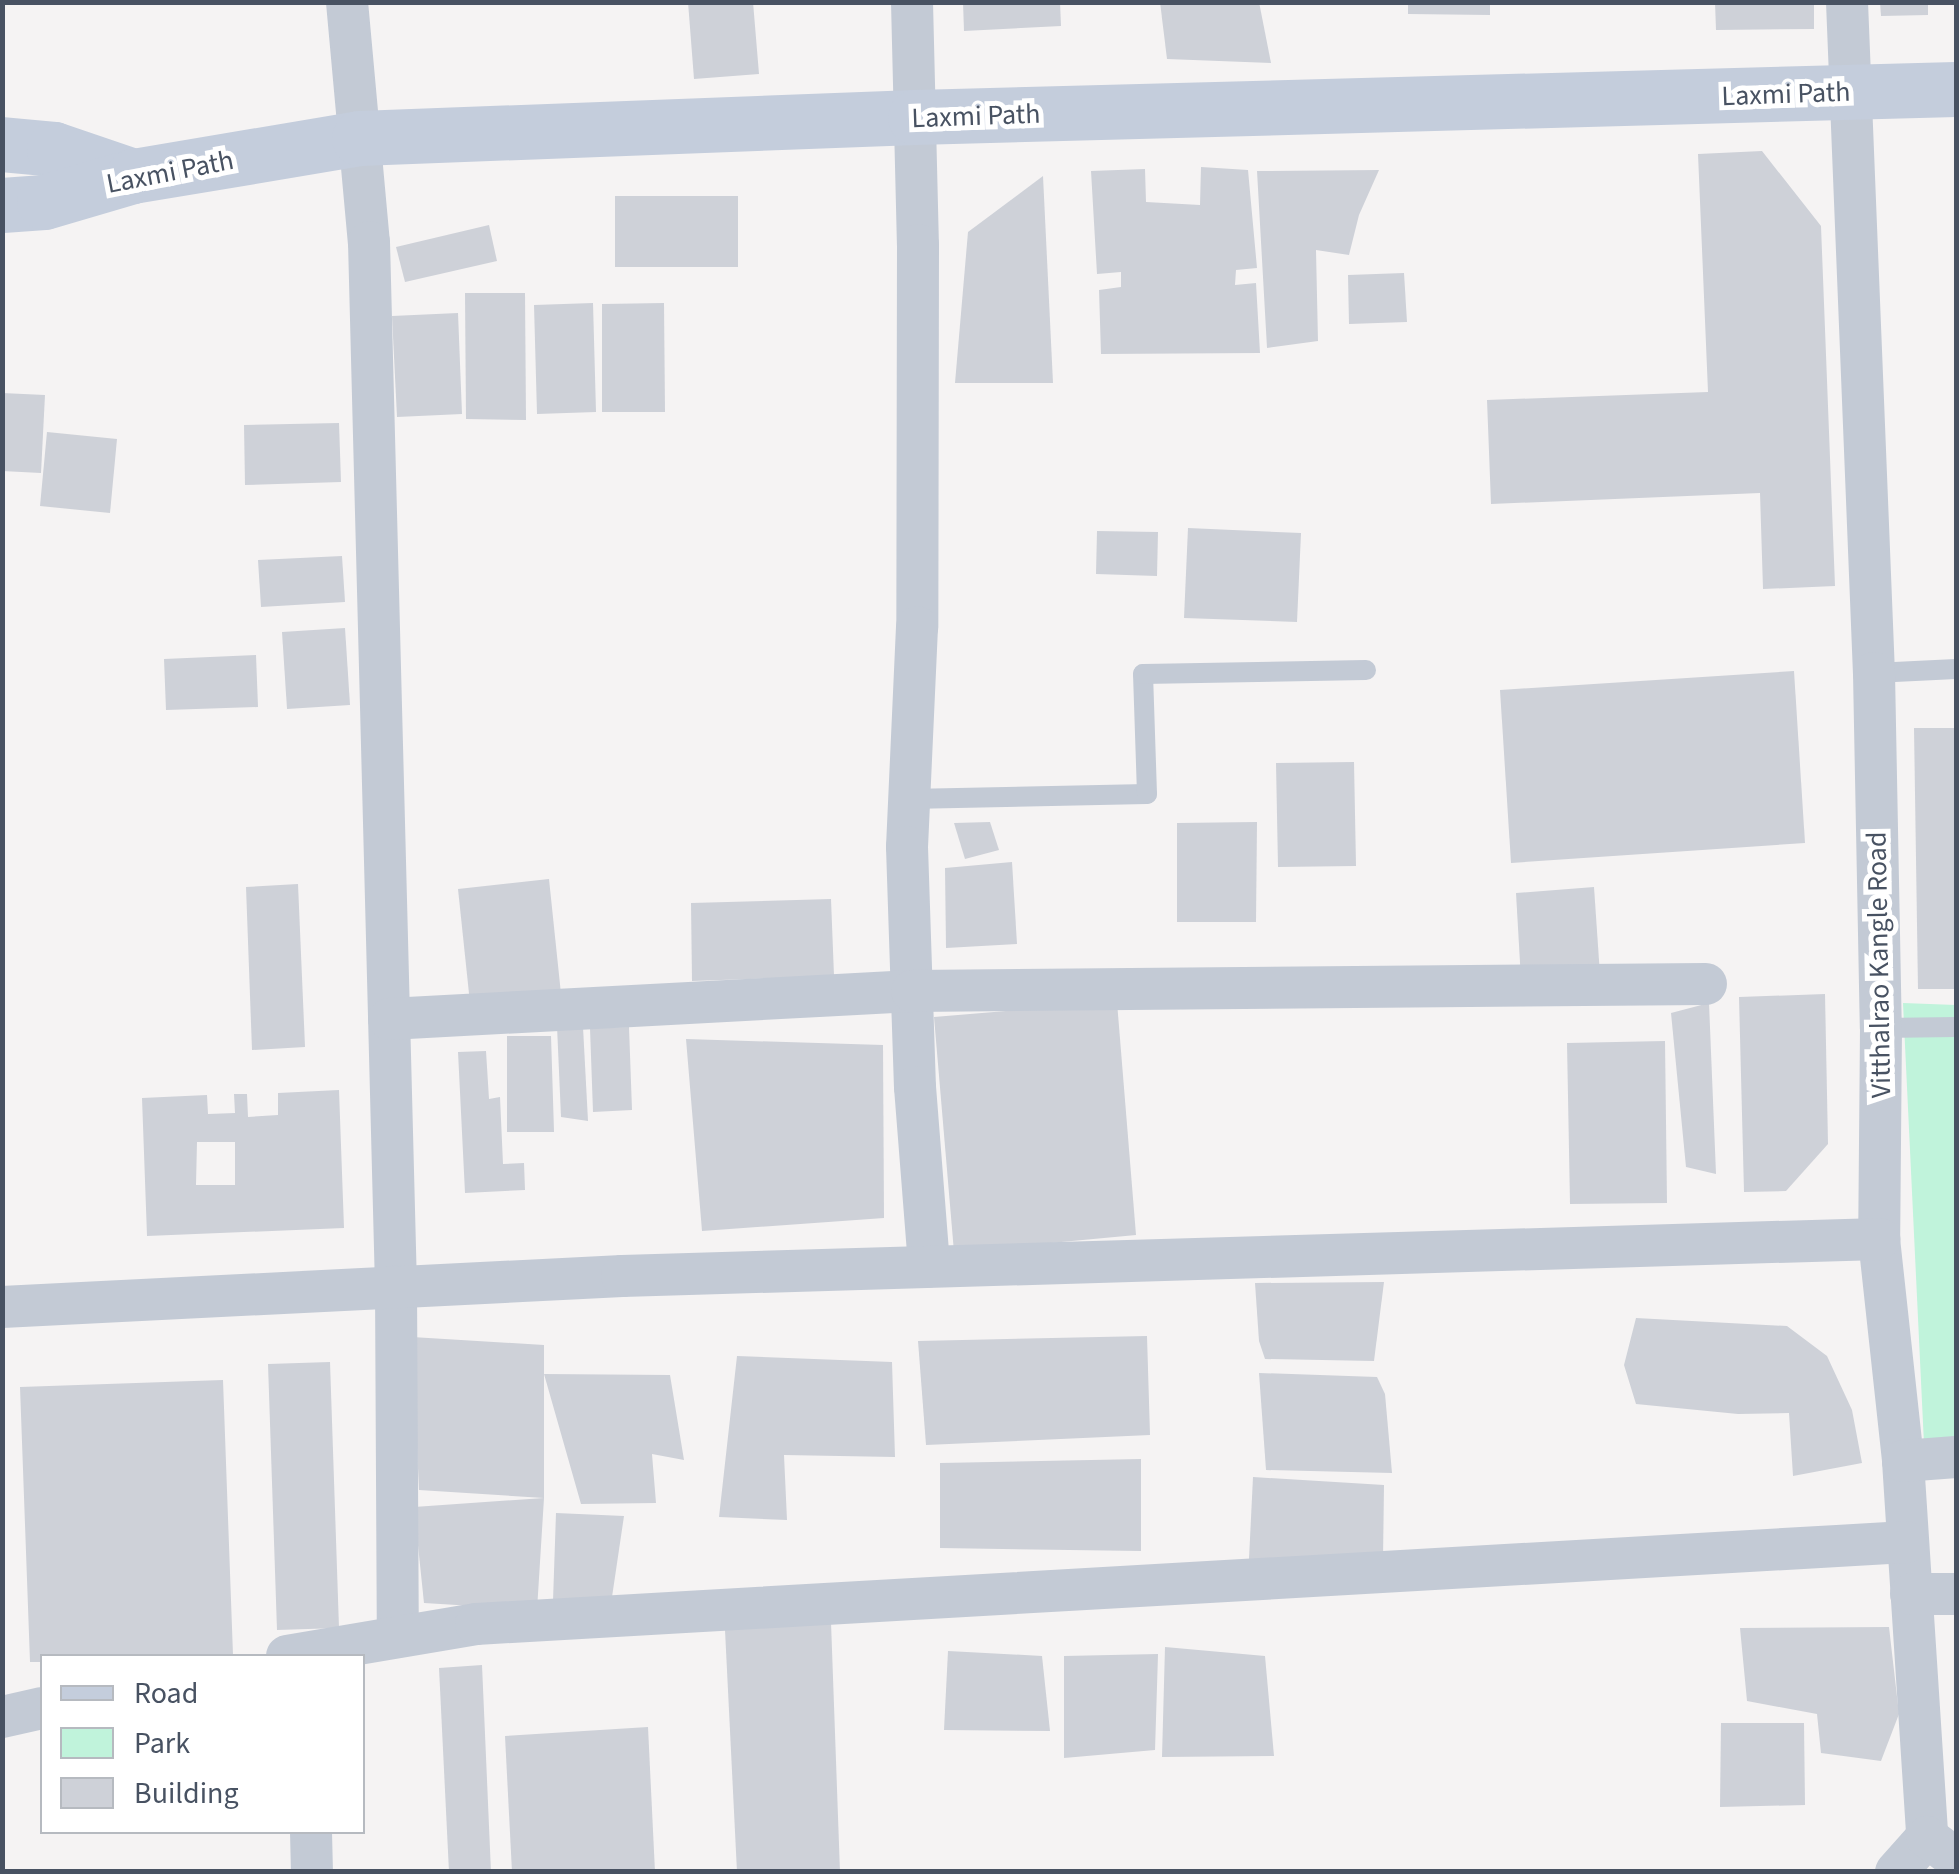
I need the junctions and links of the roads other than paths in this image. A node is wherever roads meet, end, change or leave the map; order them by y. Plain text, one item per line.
1 (347, 2) edge
2 (912, 2) edge
3 (1847, 2) edge
4 (1956, 89) edge
5 (1851, 92) junction
6 (916, 118) junction
7 (359, 138) junction
8 (2, 144) edge
9 (132, 176) junction
10 (2, 205) edge
11 (1956, 669) edge
12 (1366, 670) dead end
13 (1874, 673) junction
14 (909, 798) junction
15 (1706, 984) dead end
16 (912, 991) junction
17 (389, 1020) junction
18 (1956, 1027) edge
19 (1881, 1028) junction
20 (1879, 1240) junction
21 (928, 1266) junction
22 (396, 1286) junction
23 (2, 1308) edge
24 (1956, 1457) edge
25 (1902, 1461) junction
26 (1906, 1542) junction
27 (1911, 1594) junction
28 (1956, 1594) edge
29 (398, 1634) junction
30 (305, 1654) edge
31 (1937, 1661) edge
32 (40, 1708) edge
33 (2, 1716) edge
34 (311, 1834) edge
35 (1942, 1848) edge
36 (312, 1872) edge
37 (1896, 1872) edge

1 - 7 street
2 - 6 street
3 - 5 street, Vitthalrao Kangle Road
4 - 5 street, Laxmi Path
5 - 6 street, Laxmi Path
5 - 13 street, Vitthalrao Kangle Road
6 - 7 street, Laxmi Path
6 - 14 street
7 - 9 street, Laxmi Path
7 - 17 street
8 - 9 street
9 - 10 street, Laxmi Path
11 - 13 lane
12 - 14 lane
13 - 19 street, Vitthalrao Kangle Road
14 - 16 street
15 - 16 street
16 - 17 street
16 - 21 street
17 - 22 street
18 - 19 lane
19 - 20 street, Vitthalrao Kangle Road
20 - 21 street
20 - 25 street, Vitthalrao Kangle Road
21 - 22 street
22 - 23 street
22 - 29 street
24 - 25 street
25 - 26 street, Vitthalrao Kangle Road
26 - 27 street, Vitthalrao Kangle Road
26 - 29 street
27 - 28 street
27 - 31 street, Vitthalrao Kangle Road
29 - 30 street
31 - 35 street, Vitthalrao Kangle Road
32 - 33 street
34 - 36 street
35 - 37 street, Vitthalrao Kangle Road

